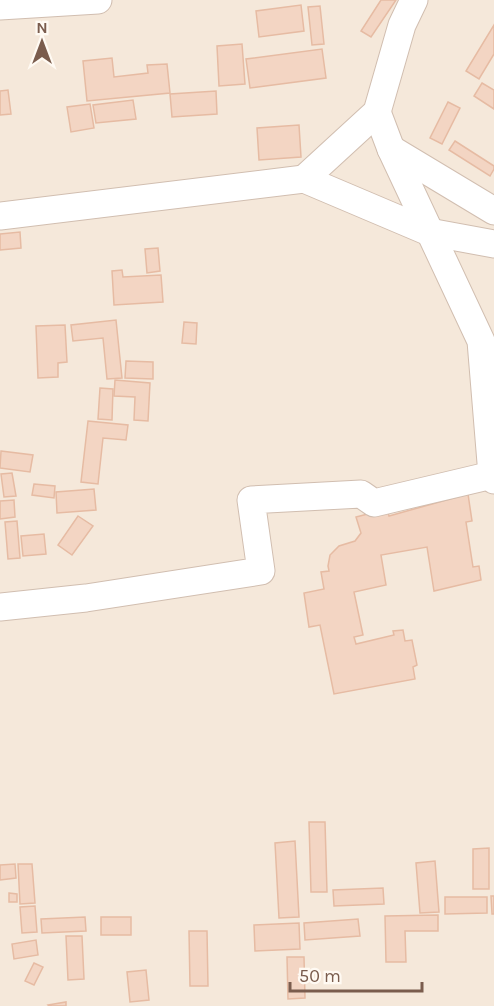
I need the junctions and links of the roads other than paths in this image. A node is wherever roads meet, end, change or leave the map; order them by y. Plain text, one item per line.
1 (98, 0) edge
2 (414, 0) edge
3 (0, 6) edge
4 (377, 112) junction
5 (391, 148) junction
6 (304, 179) junction
7 (494, 211) edge
8 (0, 216) edge
9 (429, 232) junction
10 (494, 244) edge
11 (493, 478) edge
12 (0, 607) edge

1 - 3 street
2 - 4 street
4 - 5 street
4 - 6 street
5 - 7 street
5 - 9 street
6 - 8 street
6 - 9 street
9 - 10 street
9 - 11 street
11 - 12 street

